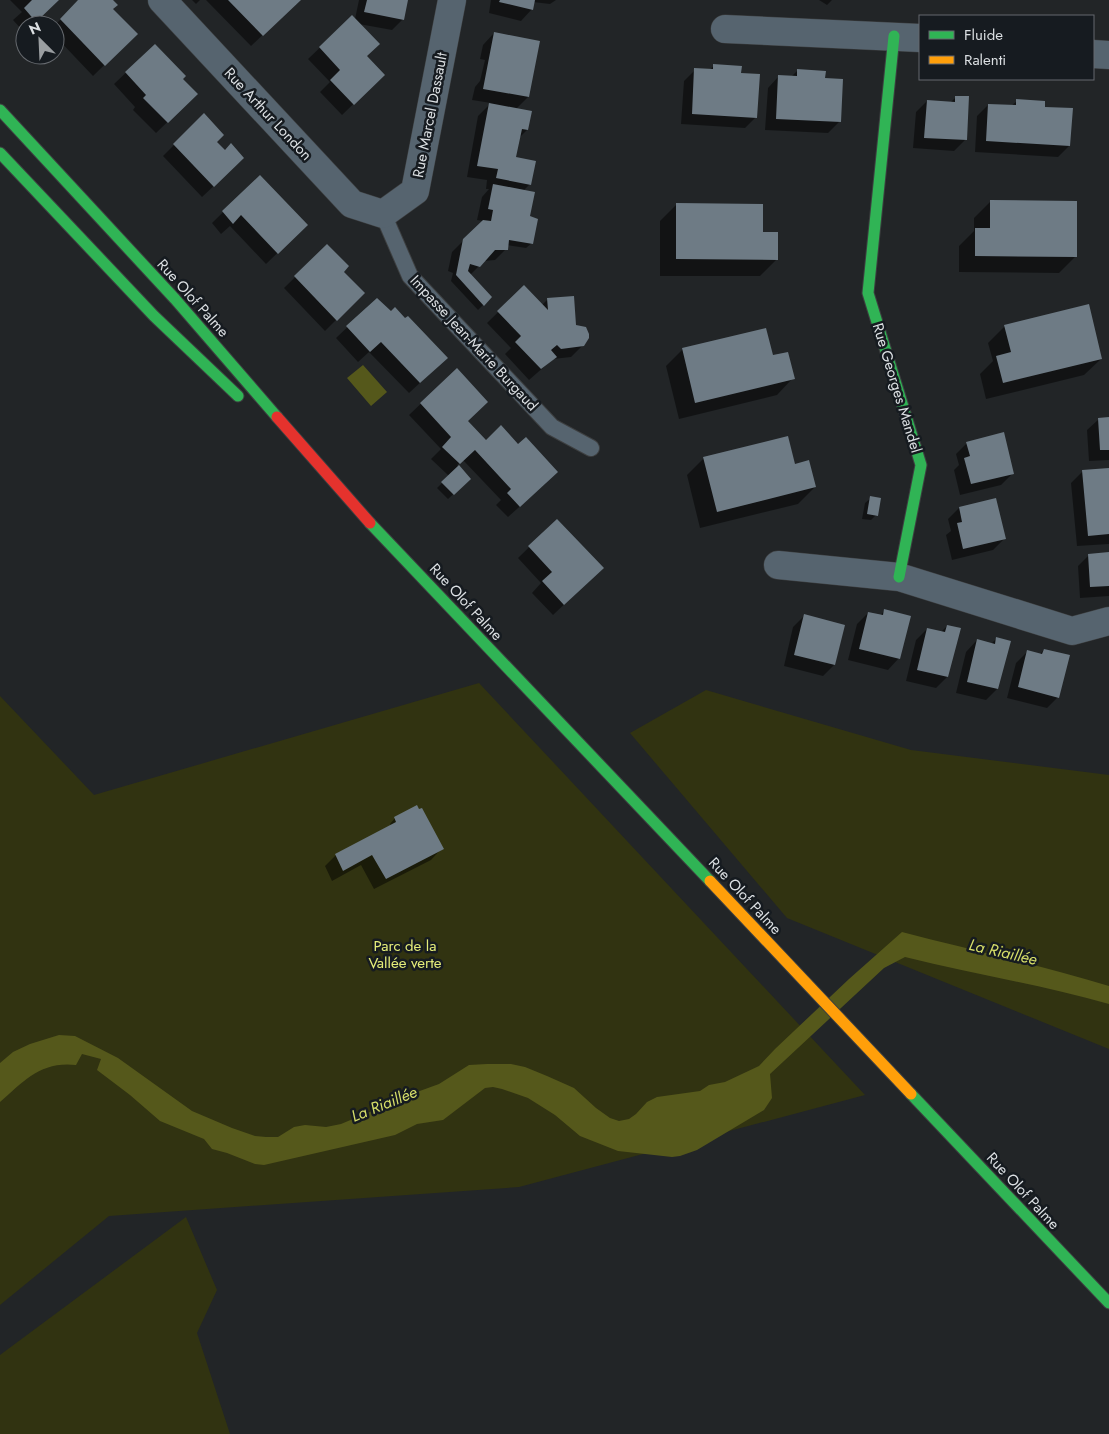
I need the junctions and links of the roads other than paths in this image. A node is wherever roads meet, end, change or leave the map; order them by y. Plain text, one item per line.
1 (162, 0) edge
2 (452, 0) edge
3 (725, 28) dead end
4 (907, 37) edge
5 (1094, 54) edge
6 (1109, 55) edge
7 (0, 110) edge
8 (0, 153) edge
9 (383, 214) junction
10 (246, 403) dead end
11 (267, 423) dead end
12 (591, 448) dead end
13 (359, 511) junction
14 (778, 565) dead end
15 (899, 577) junction
16 (1109, 622) edge
17 (1109, 1303) edge

1 - 9 street, Rue Arthur London
2 - 9 street, Rue Marcel Dassault
3 - 4 street
4 - 15 main road, Rue Georges Mandel
5 - 6 street
7 - 13 main road, Rue Olof Palme
8 - 10 main road
9 - 12 lane, Impasse Jean-Marie Burgaud
11 - 13 main road, Rue Olof Palme
13 - 17 main road, Rue Olof Palme
14 - 15 street
15 - 16 street

